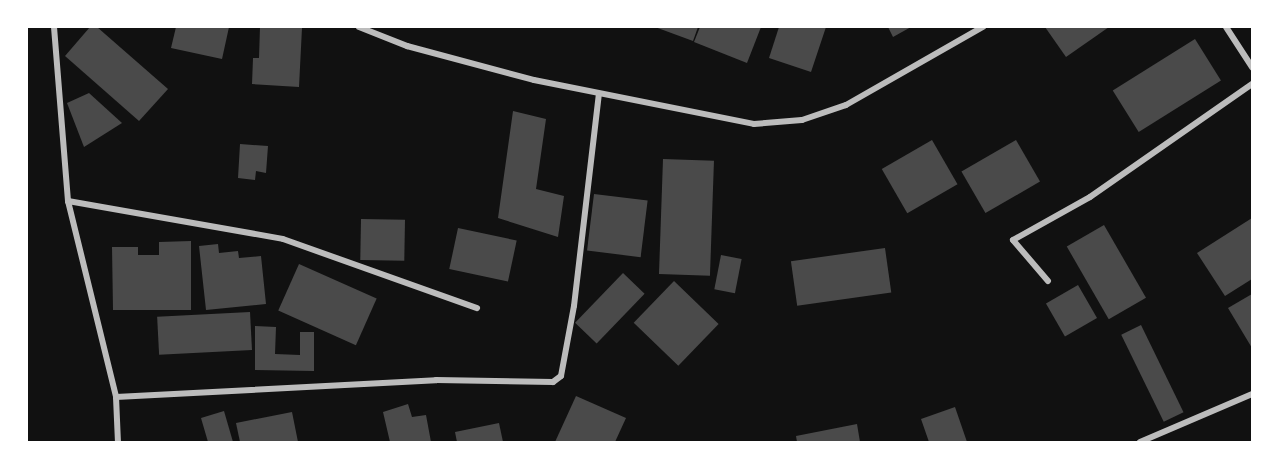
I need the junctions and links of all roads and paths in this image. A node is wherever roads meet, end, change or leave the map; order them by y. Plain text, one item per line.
1 (54, 27) edge
2 (359, 27) edge
3 (983, 27) edge
4 (1226, 27) edge
5 (1252, 67) edge
6 (1252, 84) edge
7 (599, 93) junction
8 (68, 201) junction
9 (1048, 281) dead end
10 (477, 308) dead end
11 (1252, 394) edge
12 (116, 397) junction
13 (118, 442) edge
14 (1140, 442) edge

1 - 8 street
2 - 7 street
3 - 7 street
4 - 5 street
6 - 9 street
7 - 12 street
8 - 10 street
8 - 12 street
11 - 14 street
12 - 13 street

